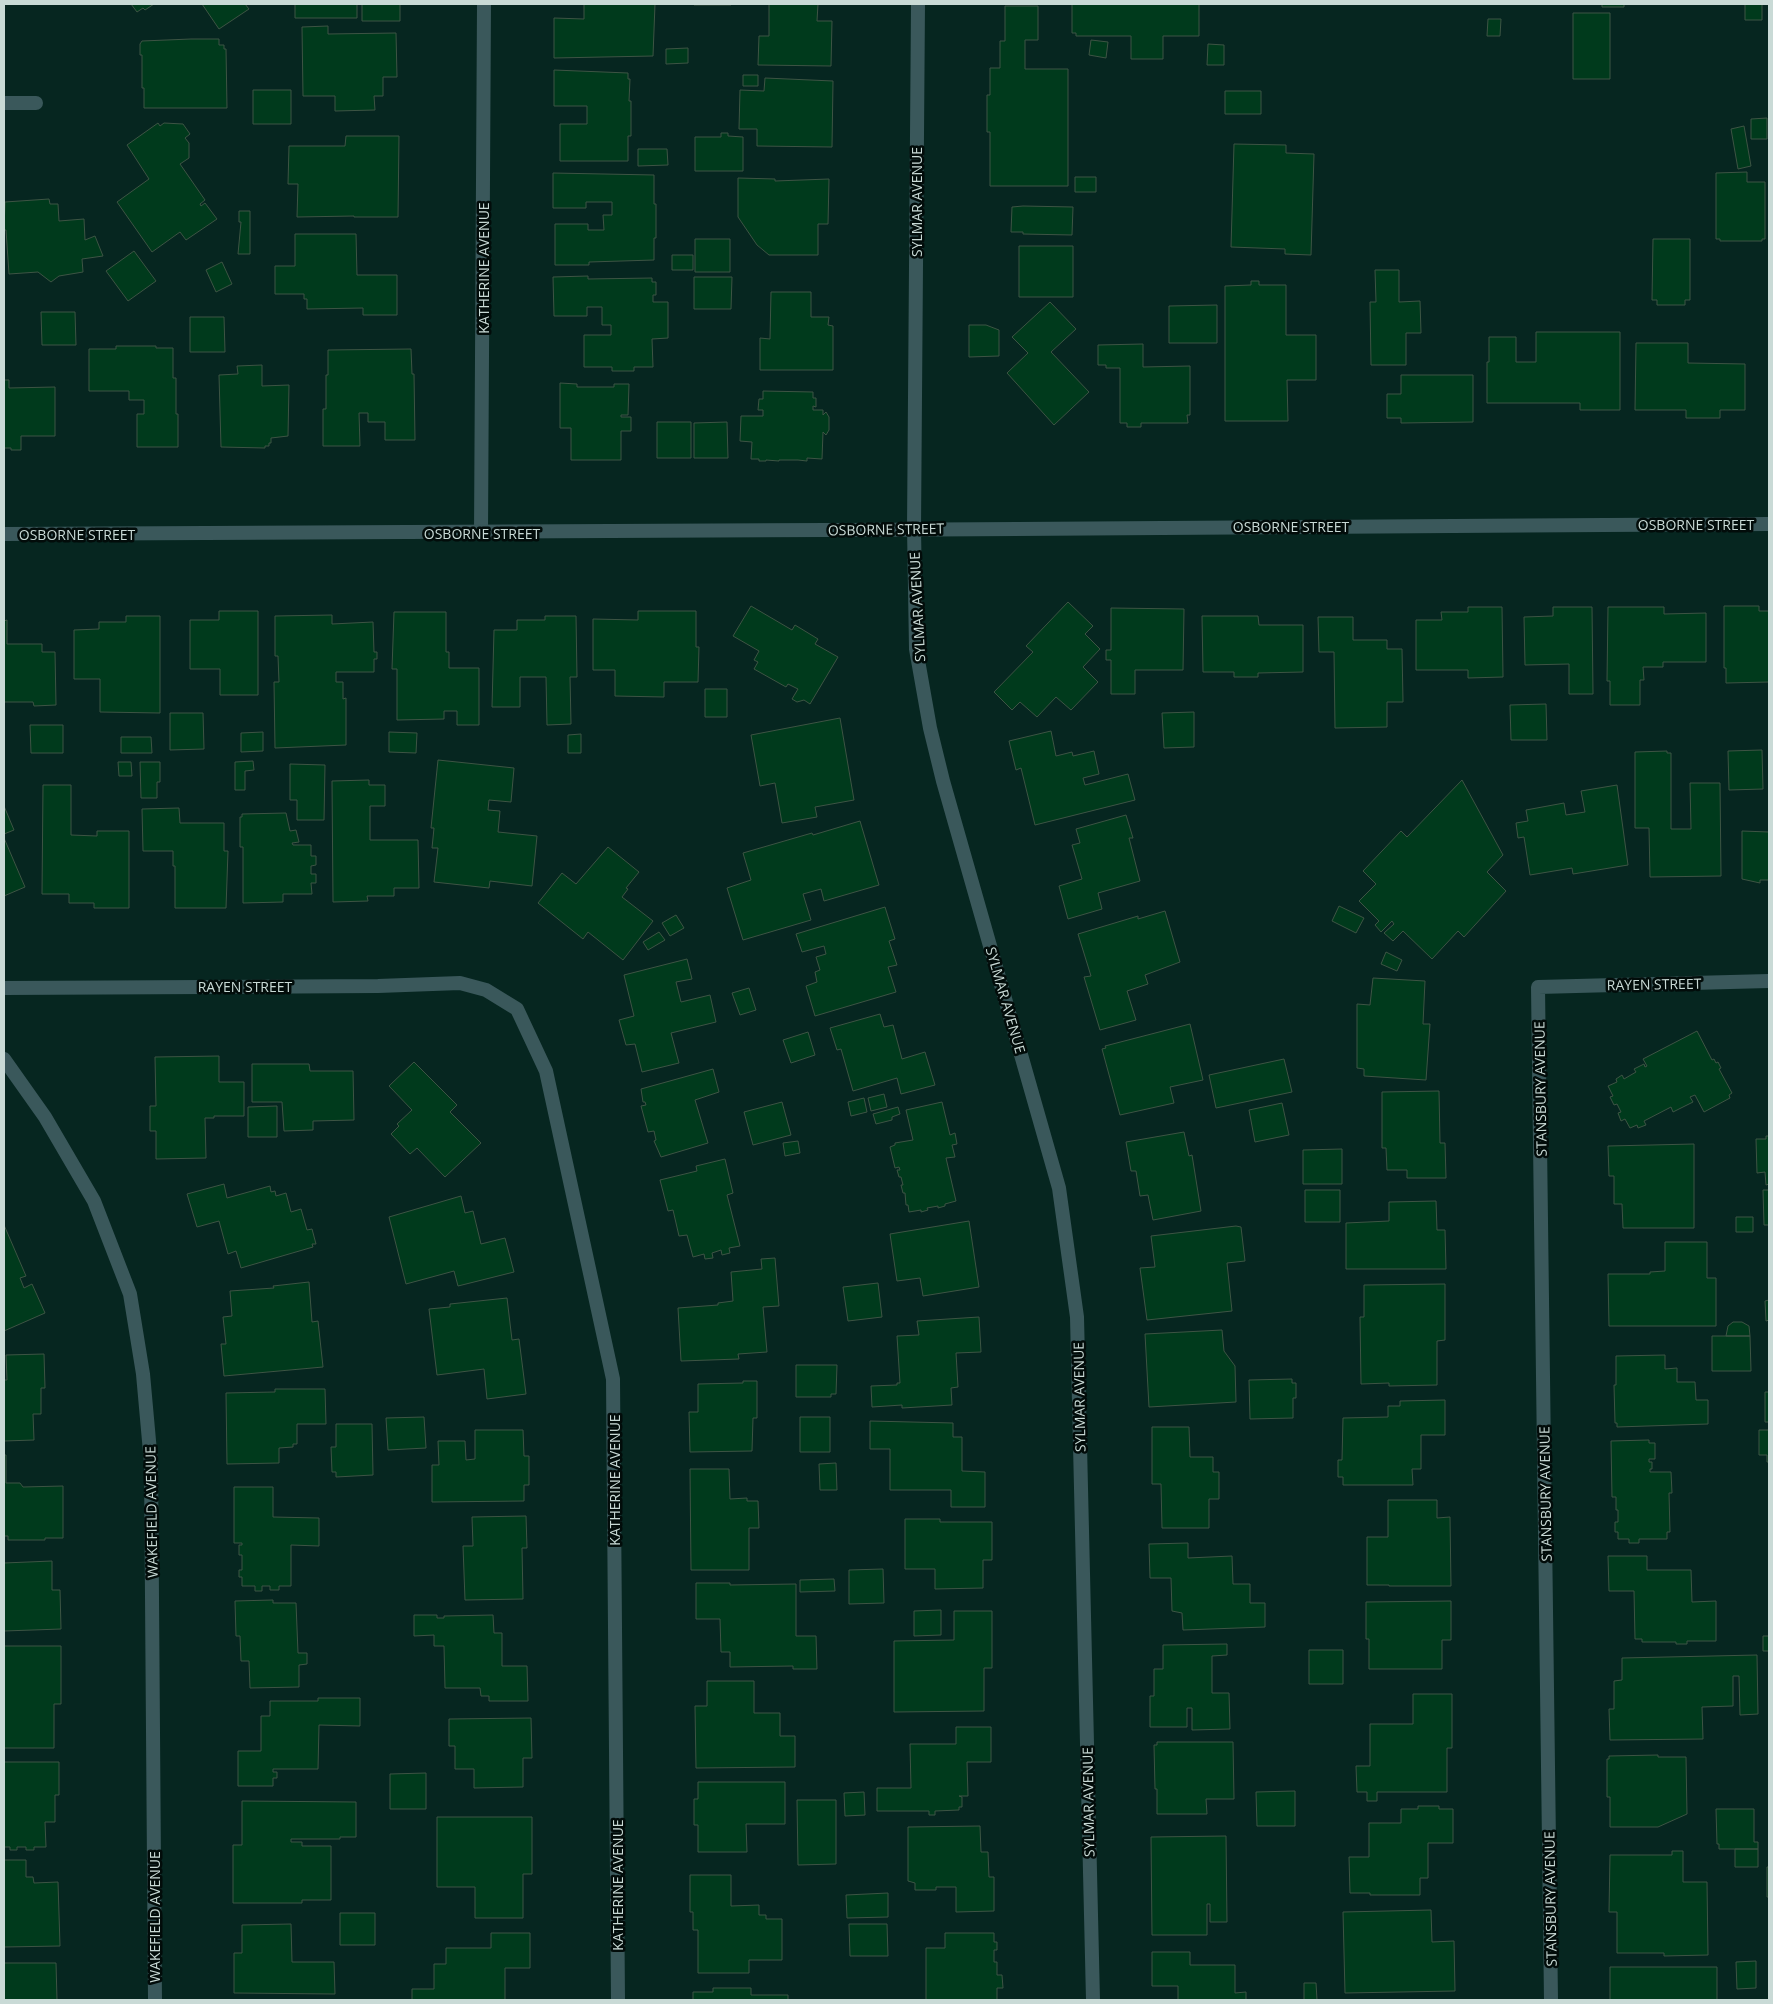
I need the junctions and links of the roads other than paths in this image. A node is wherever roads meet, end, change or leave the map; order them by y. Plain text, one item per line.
1 (484, 4) edge
2 (918, 4) edge
3 (4, 103) edge
4 (36, 103) dead end
5 (1769, 524) edge
6 (914, 528) junction
7 (481, 533) junction
8 (4, 534) edge
9 (1769, 982) edge
10 (1538, 987) joint
11 (4, 988) edge
12 (486, 990) joint
13 (4, 1059) edge
14 (155, 2000) edge
15 (618, 2000) edge
16 (1093, 2000) edge
17 (1551, 2000) edge

1 - 7 street, KATHERINE AVENUE
2 - 6 street, SYLMAR AVENUE
3 - 4 street
5 - 6 street, OSBORNE STREET
6 - 7 street, OSBORNE STREET
6 - 16 street, SYLMAR AVENUE
7 - 8 street, OSBORNE STREET
9 - 10 street, RAYEN STREET
10 - 17 street, STANSBURY AVENUE
11 - 12 street, RAYEN STREET
12 - 15 street, KATHERINE AVENUE
13 - 14 street, WAKEFIELD AVENUE

